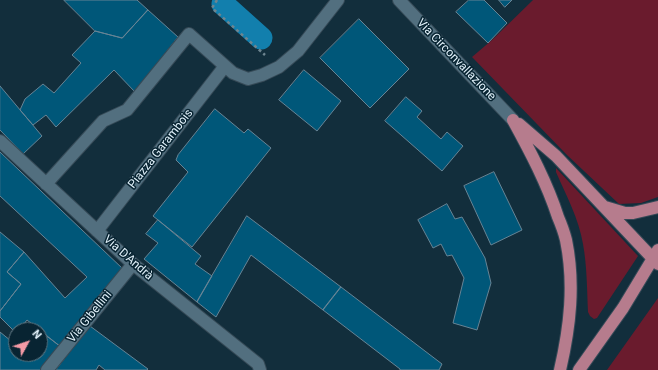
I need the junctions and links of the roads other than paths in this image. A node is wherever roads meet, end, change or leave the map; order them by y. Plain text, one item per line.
1 (338, 0) edge
2 (399, 0) edge
3 (225, 66) junction
4 (513, 120) junction
5 (0, 141) edge
6 (46, 184) junction
7 (605, 207) junction
8 (658, 207) edge
9 (97, 231) junction
10 (657, 258) edge
11 (133, 264) junction
12 (47, 370) edge
13 (260, 370) edge
14 (560, 370) edge
15 (579, 370) edge

1 - 3 street
2 - 4 street, Via Circonvallazione
3 - 6 street
3 - 9 street, Piazza Garambois
4 - 7 main road
4 - 14 main road
5 - 6 street, Via D'Andrà
6 - 9 street, Via D'Andrà
7 - 8 main road
7 - 10 main road
9 - 11 street, Via D'Andrà
10 - 15 main road
11 - 12 street, Via Gibellini
11 - 13 street, Via D'Andrà

